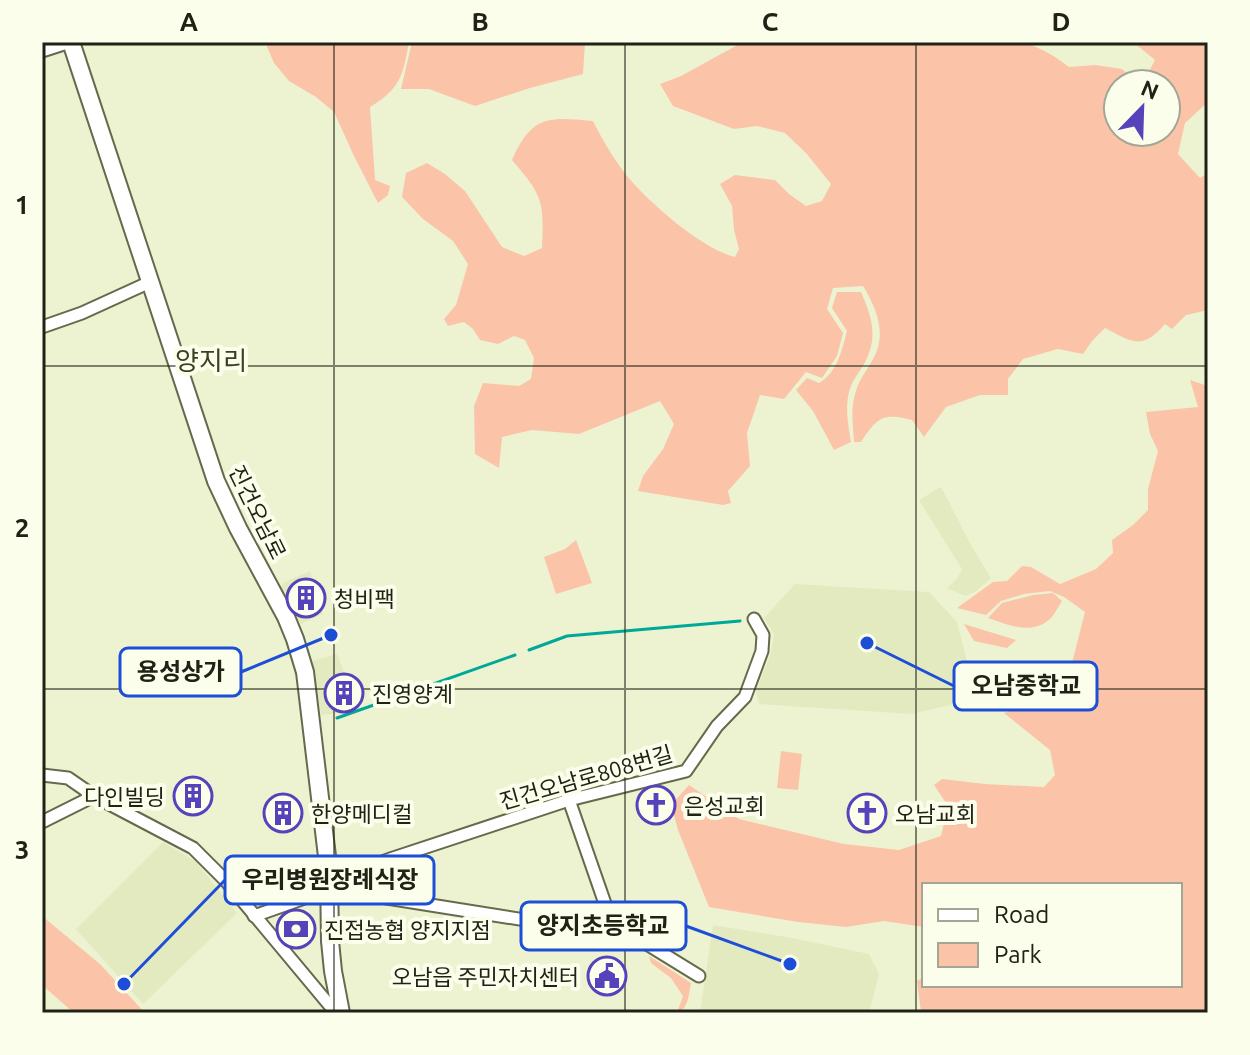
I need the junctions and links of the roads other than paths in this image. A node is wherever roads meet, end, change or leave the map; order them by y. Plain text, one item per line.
1 (70, 42) edge
2 (42, 51) edge
3 (150, 282) junction
4 (42, 327) edge
5 (754, 619) dead end
6 (42, 775) edge
7 (94, 796) junction
8 (569, 800) junction
9 (42, 822) edge
10 (330, 885) junction
11 (254, 916) junction
12 (601, 932) dead end
13 (699, 976) dead end
14 (338, 1013) edge

1 - 2 street
1 - 3 main road, 진건오남로
3 - 4 street
3 - 10 main road, 진건오남로
5 - 8 street, 진건오남로808번길
6 - 7 street
7 - 9 street
7 - 11 street
8 - 10 street, 진건오남로808번길
8 - 13 street
10 - 11 street, 진건오남로808번길
10 - 12 street
10 - 14 main road, 진건오남로
11 - 14 street

